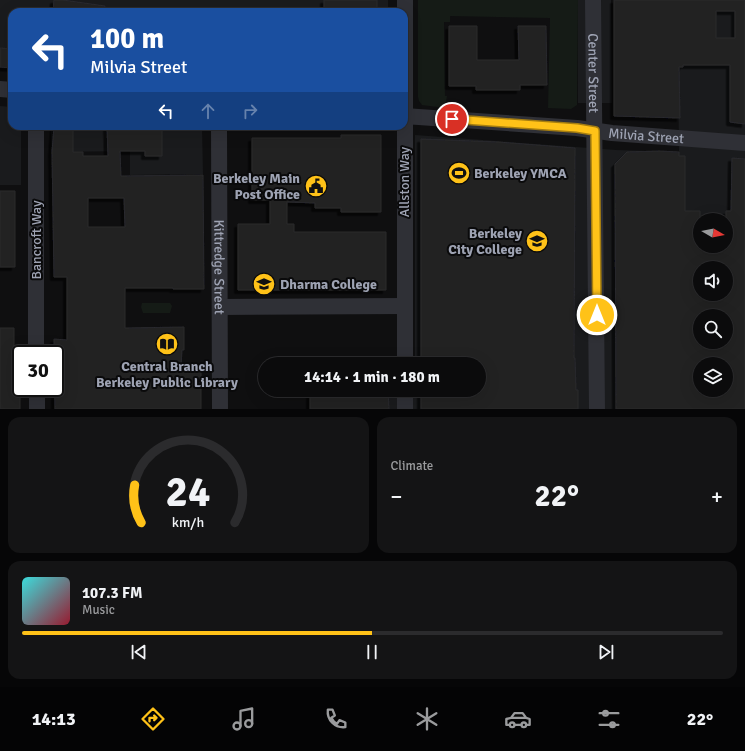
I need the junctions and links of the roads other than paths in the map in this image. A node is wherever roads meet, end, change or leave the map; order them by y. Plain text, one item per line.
1 (593, 0) edge
2 (408, 116) edge
3 (36, 130) edge
4 (219, 130) edge
5 (404, 130) edge
6 (595, 131) junction
7 (745, 143) edge
8 (404, 306) junction
9 (220, 307) junction
10 (36, 345) edge
11 (404, 357) edge
12 (36, 397) edge
13 (405, 397) edge
14 (37, 409) edge
15 (220, 409) edge
16 (405, 409) edge
17 (598, 409) edge

1 - 6 street, Center Street
2 - 6 street, Milvia Street
3 - 10 street, Bancroft Way
4 - 9 street, Kittredge Street
5 - 8 street, Allston Way
6 - 7 street, Milvia Street
6 - 17 street, Center Street
8 - 9 street
8 - 11 street, Allston Way
9 - 15 street, Kittredge Street
12 - 14 street
13 - 16 street

